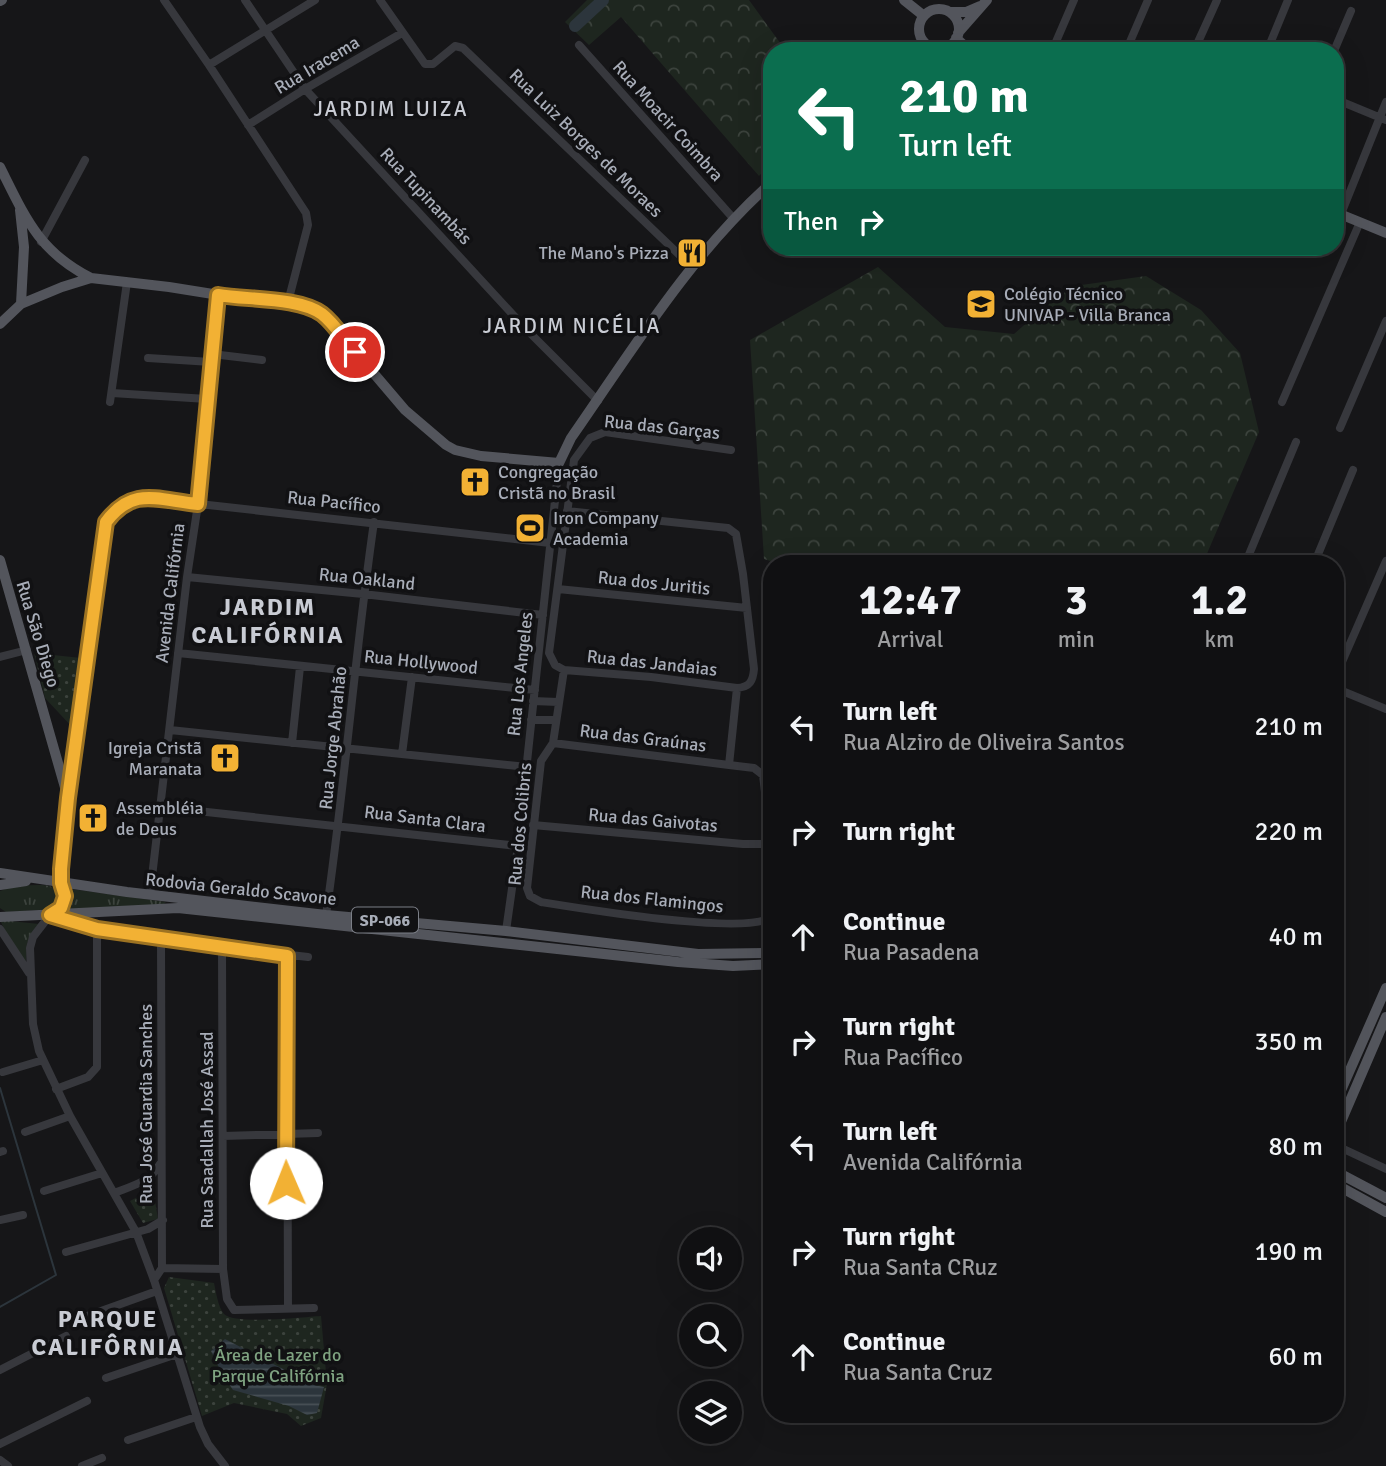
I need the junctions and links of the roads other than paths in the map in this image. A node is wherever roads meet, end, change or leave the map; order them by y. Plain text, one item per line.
1 (178, 0) edge
2 (245, 0) edge
3 (315, 0) edge
4 (380, 0) edge
5 (904, 0) edge
6 (1074, 0) edge
7 (1148, 0) edge
8 (1217, 0) edge
9 (1288, 0) edge
10 (985, 2) edge
11 (165, 3) edge
12 (1351, 11) dead end
13 (950, 12) junction
14 (924, 16) junction
15 (264, 30) junction
16 (402, 33) junction
17 (957, 36) junction
18 (925, 42) edge
19 (951, 42) edge
20 (962, 42) edge
21 (1056, 42) edge
22 (1130, 42) edge
23 (1198, 42) edge
24 (1271, 42) edge
25 (1339, 42) edge
26 (579, 45) dead end
27 (209, 65) junction
28 (305, 89) junction
29 (1386, 102) edge
30 (1344, 103) edge
31 (1383, 119) edge
32 (248, 125) junction
33 (85, 160) dead end
34 (0, 167) edge
35 (763, 190) edge
36 (1344, 200) edge
37 (20, 207) junction
38 (1344, 215) edge
39 (733, 218) junction
40 (1360, 222) junction
41 (1386, 233) edge
42 (41, 242) junction
43 (24, 247) junction
44 (68, 266) junction
45 (692, 267) junction
46 (91, 278) junction
47 (127, 282) junction
48 (62, 287) junction
49 (218, 295) junction
50 (288, 302) junction
51 (20, 304) junction
52 (1386, 321) edge
53 (0, 324) edge
54 (148, 358) dead end
55 (212, 358) junction
56 (262, 360) dead end
57 (207, 398) junction
58 (598, 401) junction
59 (1282, 402) dead end
60 (1340, 429) dead end
61 (1296, 442) dead end
62 (731, 450) dead end
63 (559, 463) junction
64 (1353, 470) dead end
65 (198, 504) junction
66 (567, 511) junction
67 (374, 522) junction
68 (550, 543) junction
69 (1249, 555) edge
70 (1318, 555) edge
71 (0, 560) edge
72 (1386, 561) edge
73 (187, 577) junction
74 (558, 589) junction
75 (363, 594) junction
76 (747, 608) junction
77 (543, 615) junction
78 (27, 650) junction
79 (178, 653) junction
80 (0, 657) edge
81 (1344, 657) edge
82 (300, 667) junction
83 (564, 670) junction
84 (356, 671) junction
85 (412, 677) junction
86 (737, 688) junction
87 (535, 690) junction
88 (1344, 692) edge
89 (534, 701) junction
90 (558, 702) junction
91 (1386, 709) edge
92 (531, 720) junction
93 (556, 720) junction
94 (170, 730) junction
95 (292, 743) junction
96 (553, 743) junction
97 (348, 748) junction
98 (402, 754) junction
99 (729, 765) junction
100 (527, 767) junction
101 (61, 769) junction
102 (72, 769) junction
103 (763, 775) edge
104 (68, 798) junction
105 (161, 807) junction
106 (339, 825) junction
107 (533, 825) junction
108 (763, 844) edge
109 (518, 846) junction
110 (0, 873) edge
111 (47, 880) junction
112 (61, 883) junction
113 (0, 885) edge
114 (150, 894) junction
115 (530, 896) joint
116 (50, 915) junction
117 (326, 915) junction
118 (0, 917) edge
119 (763, 922) edge
120 (0, 929) edge
121 (97, 929) junction
122 (506, 930) junction
123 (161, 940) junction
124 (222, 946) junction
125 (763, 953) edge
126 (287, 956) junction
127 (307, 957) dead end
128 (763, 964) edge
129 (29, 973) junction
130 (1386, 988) edge
131 (1386, 1017) edge
132 (43, 1060) junction
133 (3, 1072) dead end
134 (1344, 1084) edge
135 (56, 1089) junction
136 (69, 1116) junction
137 (1344, 1118) edge
138 (25, 1132) dead end
139 (286, 1133) junction
140 (318, 1133) dead end
141 (223, 1136) junction
142 (1344, 1144) edge
143 (162, 1162) junction
144 (1386, 1169) edge
145 (102, 1173) junction
146 (1344, 1176) edge
147 (1344, 1189) edge
148 (44, 1191) dead end
149 (114, 1193) junction
150 (1386, 1198) edge
151 (1386, 1212) edge
152 (23, 1215) dead end
153 (0, 1220) edge
154 (163, 1220) junction
155 (136, 1232) junction
156 (66, 1252) dead end
157 (162, 1268) junction
158 (223, 1269) junction
159 (154, 1280) junction
160 (157, 1291) junction
161 (288, 1308) junction
162 (314, 1308) dead end
163 (87, 1316) dead end
164 (66, 1336) dead end
165 (177, 1354) junction
166 (0, 1370) edge
167 (106, 1378) dead end
168 (87, 1401) dead end
169 (196, 1417) junction
170 (128, 1440) dead end
171 (0, 1444) edge
172 (102, 1458) dead end
173 (0, 1460) edge
174 (8, 1466) edge
175 (82, 1466) edge
176 (225, 1466) edge

1 - 11 street
2 - 15 street, Rua Tupinambás
3 - 15 street
4 - 16 street
5 - 14 main road
6 - 21 street
7 - 22 street
8 - 23 street
9 - 24 street
10 - 13 main road
10 - 17 main road
11 - 27 street
12 - 25 street
13 - 14 main road
13 - 17 main road
14 - 18 main road
15 - 27 street
15 - 28 street, Rua Tupinambás
16 - 28 street, Rua Iracema
16 - 45 street, Rua Luiz Borges de Moraes
17 - 19 main road
17 - 20 main road
26 - 39 street, Rua Moacir Coimbra
27 - 32 street
28 - 32 street, Rua Iracema
28 - 58 street, Rua Tupinambás
29 - 31 street
30 - 31 street
31 - 36 street
32 - 50 street
33 - 42 street
34 - 37 main road
35 - 39 main road
37 - 42 main road
37 - 43 main road
38 - 40 main road
39 - 45 main road
40 - 41 main road
40 - 59 street
42 - 43 main road
42 - 44 main road
43 - 51 main road
44 - 46 main road
44 - 48 main road
45 - 58 main road
46 - 47 main road
46 - 48 main road
47 - 49 main road
47 - 57 street
48 - 51 main road
49 - 50 main road
49 - 55 street, Avenida Califórnia
50 - 63 main road
51 - 53 main road
52 - 60 street
54 - 55 street
55 - 56 street
55 - 57 street, Avenida Califórnia
57 - 65 street, Avenida Califórnia
58 - 63 main road
61 - 69 street
62 - 66 street, Rua das Garças
63 - 68 street, Rua Los Angeles
64 - 70 street
65 - 67 street, Rua Pacífico
65 - 73 street, Avenida Califórnia
65 - 102 street, Rua Pacífico
66 - 74 street
66 - 76 street
67 - 68 street, Rua Pacífico
67 - 75 street, Rua Jorge Abrahão
68 - 77 street, Rua Los Angeles
71 - 78 main road, Rua São Diego
72 - 81 street
73 - 75 street, Rua Oakland
73 - 79 street, Avenida Califórnia
74 - 76 street, Rua dos Juritis
74 - 83 street
75 - 77 street, Rua Oakland
75 - 84 street, Rua Jorge Abrahão
76 - 86 street
77 - 87 street, Rua Los Angeles
78 - 80 street
78 - 101 main road, Rua São Diego
79 - 82 street, Rua Hollywood
79 - 94 street, Avenida Califórnia
82 - 84 street, Rua Hollywood
82 - 95 street
83 - 86 street, Rua das Jandaias
83 - 90 street, Rua dos Colibris
84 - 85 street, Rua Hollywood
84 - 97 street, Rua Jorge Abrahão
85 - 87 street, Rua Hollywood
85 - 98 street
86 - 99 street
87 - 89 street, Rua Los Angeles
88 - 91 street
89 - 90 street
89 - 92 street, Rua Los Angeles
90 - 93 street, Rua dos Colibris
92 - 93 street
92 - 100 street, Rua Los Angeles
93 - 96 street, Rua dos Colibris
94 - 95 street
94 - 105 street, Avenida Califórnia
95 - 97 street
96 - 99 street, Rua das Graúnas
96 - 107 street, Rua dos Colibris
97 - 98 street
97 - 106 street, Rua Jorge Abrahão
98 - 100 street
99 - 103 street, Rua das Graúnas
100 - 109 street, Rua Los Angeles
101 - 102 street
101 - 104 main road, Rua São Diego
102 - 104 street
104 - 112 main road, Rua São Diego
105 - 106 street, Rua Santa Clara
105 - 114 street, Avenida Califórnia
106 - 109 street, Rua Santa Clara
106 - 117 street, Rua Jorge Abrahão
107 - 108 street, Rua das Gaivotas
107 - 115 street, Rua dos Colibris
109 - 122 street, Rua Los Angeles
110 - 111 main road, Rodovia Geraldo Scavone / SP-066
111 - 112 main road, Rodovia Geraldo Scavone / SP-066
111 - 113 main road
112 - 114 main road, Rodovia Geraldo Scavone / SP-066
112 - 116 main road, Rua São Diego
114 - 117 main road, Rodovia Geraldo Scavone / SP-066
115 - 119 street, Rua dos Flamingos
116 - 118 main road, Rodovia Geraldo Scavone / SP-066
116 - 121 street
116 - 128 main road, Rodovia Geraldo Scavone / SP-066
116 - 129 street
117 - 122 main road, Rodovia Geraldo Scavone / SP-066
120 - 129 street
121 - 123 street
121 - 135 street
122 - 125 main road, Rodovia Geraldo Scavone / SP-066
123 - 124 street
123 - 143 street, Rua José Guardia Sanches
124 - 126 street
124 - 141 street, Rua Saadallah José Assad
126 - 127 street
126 - 139 street
129 - 132 street
130 - 134 main road
131 - 137 main road
132 - 133 street
132 - 135 street
135 - 136 street
136 - 138 street
136 - 145 street
139 - 140 street
139 - 141 street
139 - 161 street
141 - 158 street, Rua Saadallah José Assad
142 - 144 street
143 - 149 street
143 - 154 street, Rua José Guardia Sanches
145 - 148 street
145 - 149 street
146 - 150 main road
147 - 151 main road
149 - 155 street
152 - 153 street
154 - 155 street
154 - 157 street, Rua José Guardia Sanches
155 - 156 street
155 - 159 street
157 - 158 street
157 - 159 street
158 - 161 street, Rua Saadallah José Assad
159 - 160 street
160 - 163 street
160 - 165 street
161 - 162 street
164 - 166 street
165 - 167 street
165 - 169 street
168 - 171 street
169 - 170 street
169 - 176 street
172 - 175 street
173 - 174 street

